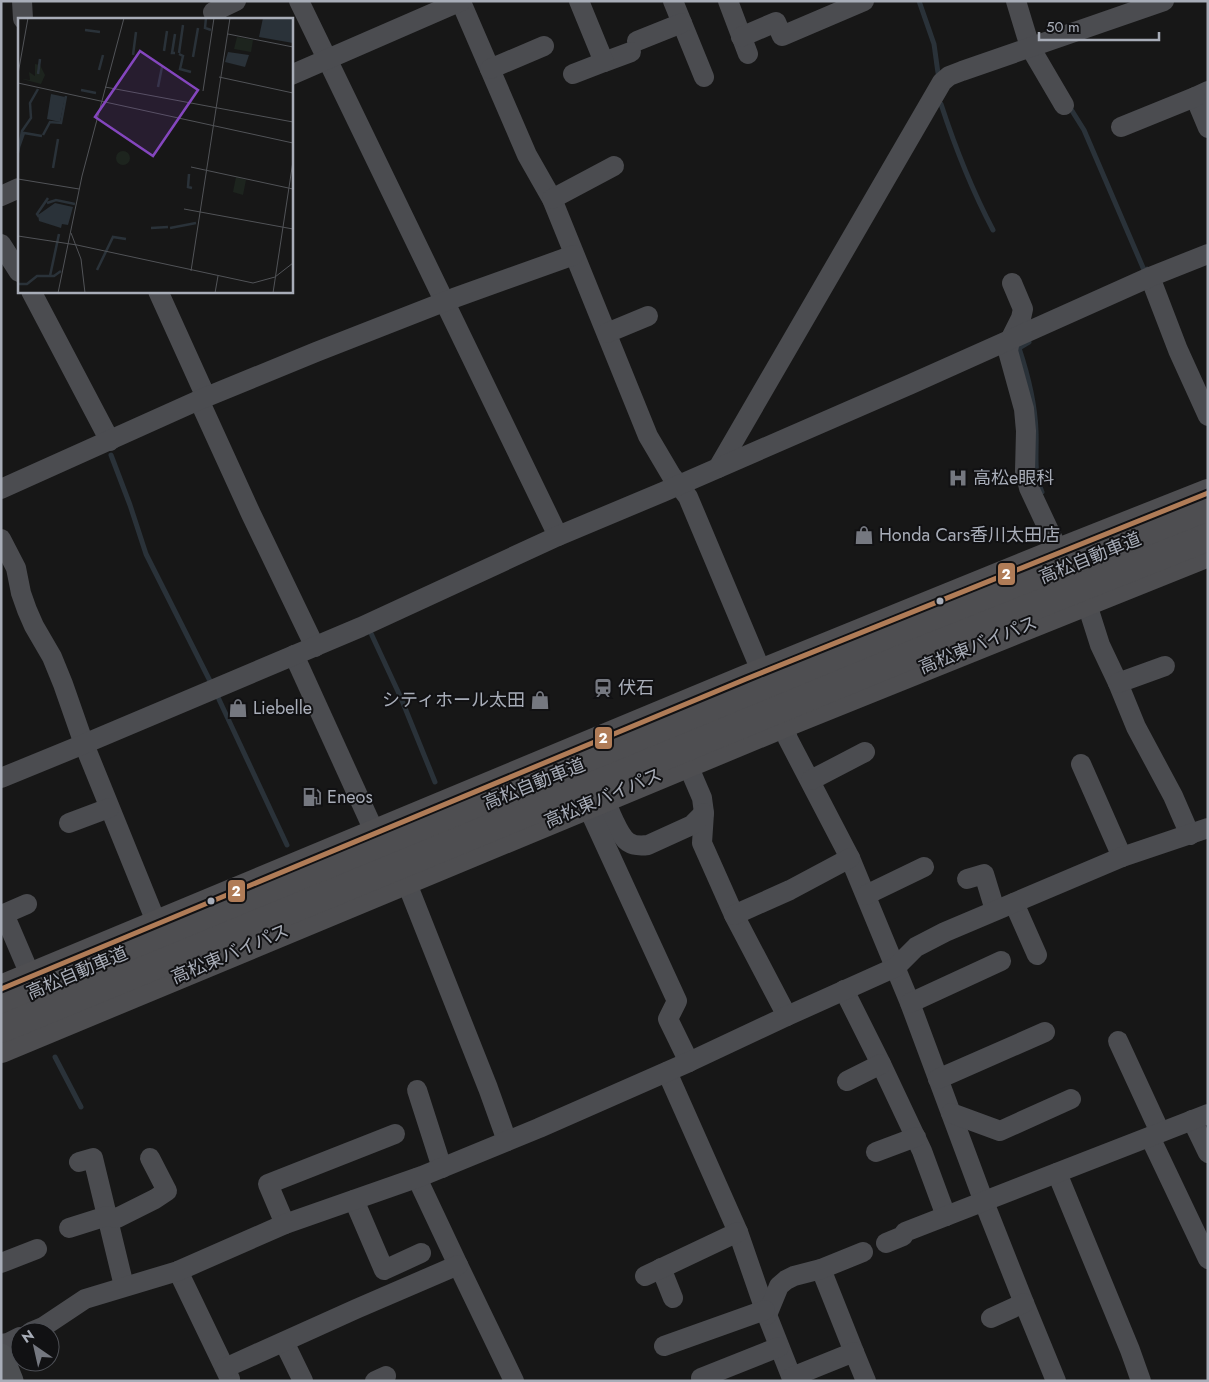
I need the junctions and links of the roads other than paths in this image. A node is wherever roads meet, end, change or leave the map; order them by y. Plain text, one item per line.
1 (22, 1) edge
2 (236, 1) edge
3 (299, 1) edge
4 (579, 1) edge
5 (673, 1) edge
6 (728, 1) edge
7 (864, 1) edge
8 (1016, 1) edge
9 (1164, 1) edge
10 (455, 3) edge
11 (213, 12) dead end
12 (23, 18) edge
13 (682, 22) junction
14 (544, 46) dead end
15 (1030, 47) junction
16 (327, 60) junction
17 (604, 62) junction
18 (490, 69) junction
19 (573, 74) dead end
20 (292, 75) edge
21 (704, 77) dead end
22 (1201, 94) edge
23 (1064, 104) dead end
24 (1121, 127) dead end
25 (1208, 128) edge
26 (614, 166) dead end
27 (18, 188) edge
28 (1, 196) edge
29 (552, 199) junction
30 (1, 244) edge
31 (1208, 254) edge
32 (574, 256) junction
33 (18, 270) edge
34 (1150, 277) junction
35 (1012, 283) dead end
36 (32, 292) edge
37 (158, 292) edge
38 (444, 302) junction
39 (648, 316) dead end
40 (607, 333) junction
41 (1010, 340) junction
42 (202, 398) junction
43 (1208, 416) edge
44 (110, 441) junction
45 (718, 468) junction
46 (680, 485) junction
47 (1, 490) edge
48 (1208, 493) edge
49 (1208, 511) edge
50 (558, 536) junction
51 (1, 539) edge
52 (1208, 549) edge
53 (1059, 552) junction
54 (1086, 601) junction
55 (315, 647) junction
56 (294, 655) junction
57 (1165, 666) dead end
58 (762, 672) junction
59 (1118, 683) junction
60 (782, 724) junction
61 (84, 744) junction
62 (865, 752) dead end
63 (687, 763) junction
64 (1081, 764) dead end
65 (1, 778) edge
66 (811, 780) junction
67 (596, 801) junction
68 (109, 808) junction
69 (704, 814) junction
70 (69, 823) dead end
71 (1199, 831) edge
72 (375, 833) junction
73 (1122, 857) junction
74 (850, 858) junction
75 (924, 868) dead end
76 (967, 879) dead end
77 (406, 881) junction
78 (866, 895) junction
79 (1014, 902) junction
80 (27, 904) dead end
81 (995, 910) junction
82 (734, 915) junction
83 (156, 924) junction
84 (1037, 955) dead end
85 (896, 967) junction
86 (995, 970) dead end
87 (31, 977) junction
88 (1, 989) edge
89 (844, 990) junction
90 (910, 1003) junction
91 (1, 1005) edge
92 (787, 1016) junction
93 (1, 1029) edge
94 (1045, 1032) dead end
95 (1118, 1041) dead end
96 (1, 1049) edge
97 (689, 1062) junction
98 (882, 1064) junction
99 (667, 1072) junction
100 (938, 1079) junction
101 (847, 1081) dead end
102 (417, 1090) dead end
103 (1071, 1099) dead end
104 (951, 1113) junction
105 (1200, 1117) edge
106 (395, 1134) dead end
107 (1155, 1134) junction
108 (916, 1137) junction
109 (507, 1141) junction
110 (876, 1152) dead end
111 (1208, 1153) edge
112 (150, 1158) dead end
113 (79, 1162) dead end
114 (442, 1168) junction
115 (1057, 1173) junction
116 (417, 1178) junction
117 (354, 1200) junction
118 (984, 1202) junction
119 (106, 1216) junction
120 (946, 1216) junction
121 (285, 1224) junction
122 (69, 1228) dead end
123 (738, 1232) junction
124 (886, 1243) dead end
125 (37, 1249) dead end
126 (863, 1252) dead end
127 (421, 1253) dead end
128 (1208, 1259) edge
129 (1, 1263) edge
130 (458, 1265) junction
131 (821, 1269) junction
132 (178, 1271) junction
133 (124, 1286) junction
134 (673, 1298) dead end
135 (1024, 1304) junction
136 (766, 1312) junction
137 (991, 1318) dead end
138 (50, 1322) edge
139 (284, 1342) junction
140 (664, 1346) dead end
141 (780, 1347) junction
142 (854, 1352) junction
143 (1, 1356) edge
144 (228, 1374) edge
145 (700, 1378) dead end
146 (792, 1379) edge
147 (10, 1381) edge
148 (303, 1381) edge
149 (514, 1381) edge
150 (866, 1381) edge
151 (1056, 1381) edge
152 (1141, 1381) edge

1 - 12 street
2 - 11 street
3 - 16 street
4 - 17 street
5 - 13 street
6 - 7 street
8 - 15 street
9 - 15 street
10 - 16 street
10 - 18 street
13 - 17 street
13 - 21 street
14 - 18 street
15 - 23 street
15 - 45 street
16 - 20 street
16 - 38 street
17 - 19 street
18 - 29 street
22 - 24 street
22 - 25 street
26 - 29 street
27 - 28 street
29 - 32 street
30 - 33 street
31 - 34 street
32 - 38 street
32 - 40 street
34 - 41 street
34 - 43 street
35 - 41 street
36 - 44 street
37 - 42 street
38 - 42 street
38 - 50 street
39 - 40 street
40 - 46 street
41 - 45 street
41 - 53 street
42 - 44 street
42 - 55 street
44 - 47 street
45 - 46 street
46 - 50 street
46 - 58 street
48 - 53 highway
49 - 91 highway, 高松自動車道, bridge
50 - 55 street
51 - 61 street
52 - 54 highway, 高松東バイパス
52 - 93 highway, 高松自動車道, bridge
53 - 58 highway
54 - 59 street
54 - 60 highway, 高松東バイパス
55 - 56 street
56 - 61 street
56 - 72 street
57 - 59 street
58 - 60 street
58 - 72 highway
59 - 71 street
60 - 63 highway, 高松東バイパス
60 - 66 street
61 - 65 street
61 - 68 street
62 - 66 street
63 - 67 highway, 高松東バイパス
63 - 69 street
64 - 73 street
66 - 74 street
67 - 69 street
67 - 77 highway, 高松東バイパス
67 - 97 street
68 - 70 street
68 - 83 street
69 - 82 street
71 - 73 street
72 - 83 highway
73 - 79 street
74 - 78 street
74 - 82 street
75 - 78 street
76 - 81 street
77 - 96 highway, 高松東バイパス
77 - 109 street
78 - 85 street
79 - 81 street
79 - 84 street
80 - 87 street
81 - 85 street
82 - 92 street
83 - 87 highway
85 - 89 street
85 - 90 street
86 - 90 street
87 - 88 highway
89 - 92 street
89 - 98 street
90 - 100 street
92 - 97 street
94 - 100 street
95 - 107 street
97 - 99 street
98 - 101 street
98 - 108 street
99 - 109 street
99 - 123 street
100 - 104 street
102 - 114 street
103 - 104 street
104 - 118 street
105 - 107 street
105 - 111 street
106 - 121 street
107 - 115 street
107 - 128 street
108 - 110 street
108 - 120 street
109 - 114 street
112 - 119 street
113 - 119 street
114 - 116 street
115 - 118 street
115 - 152 street
116 - 117 street
116 - 130 street
117 - 121 street
117 - 127 street
118 - 120 street
118 - 135 street
119 - 122 street
119 - 133 street
120 - 124 street
121 - 132 street
123 - 134 street
123 - 136 street
125 - 129 street
126 - 131 street
130 - 139 street
130 - 149 street
131 - 136 street
131 - 142 street
132 - 133 street
132 - 144 street
133 - 138 street
135 - 137 street
135 - 151 street
136 - 140 street
136 - 141 street
139 - 144 street
139 - 148 street
141 - 145 street
141 - 146 street
142 - 146 street
142 - 150 street
143 - 147 main road

